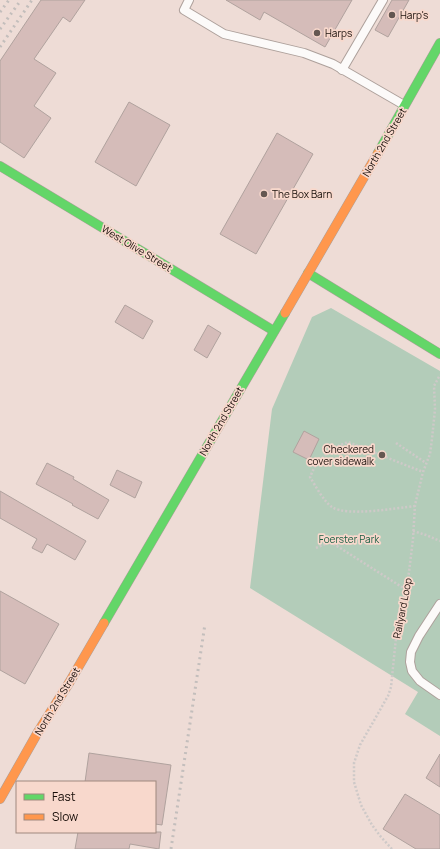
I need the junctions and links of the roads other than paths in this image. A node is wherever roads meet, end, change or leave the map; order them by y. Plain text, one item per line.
1 (189, 0) edge
2 (383, 0) edge
3 (440, 43) edge
4 (342, 70) junction
5 (405, 106) junction
6 (0, 166) edge
7 (308, 273) junction
8 (274, 331) junction
9 (440, 354) edge
10 (440, 604) edge
11 (440, 694) edge
12 (0, 799) edge

1 - 4 lane
2 - 4 lane
3 - 5 main road, North 2nd Street
4 - 5 lane
5 - 7 main road, North 2nd Street
6 - 8 main road, West Olive Street
7 - 8 main road, North 2nd Street
7 - 9 main road
8 - 12 main road, North 2nd Street
10 - 11 lane

